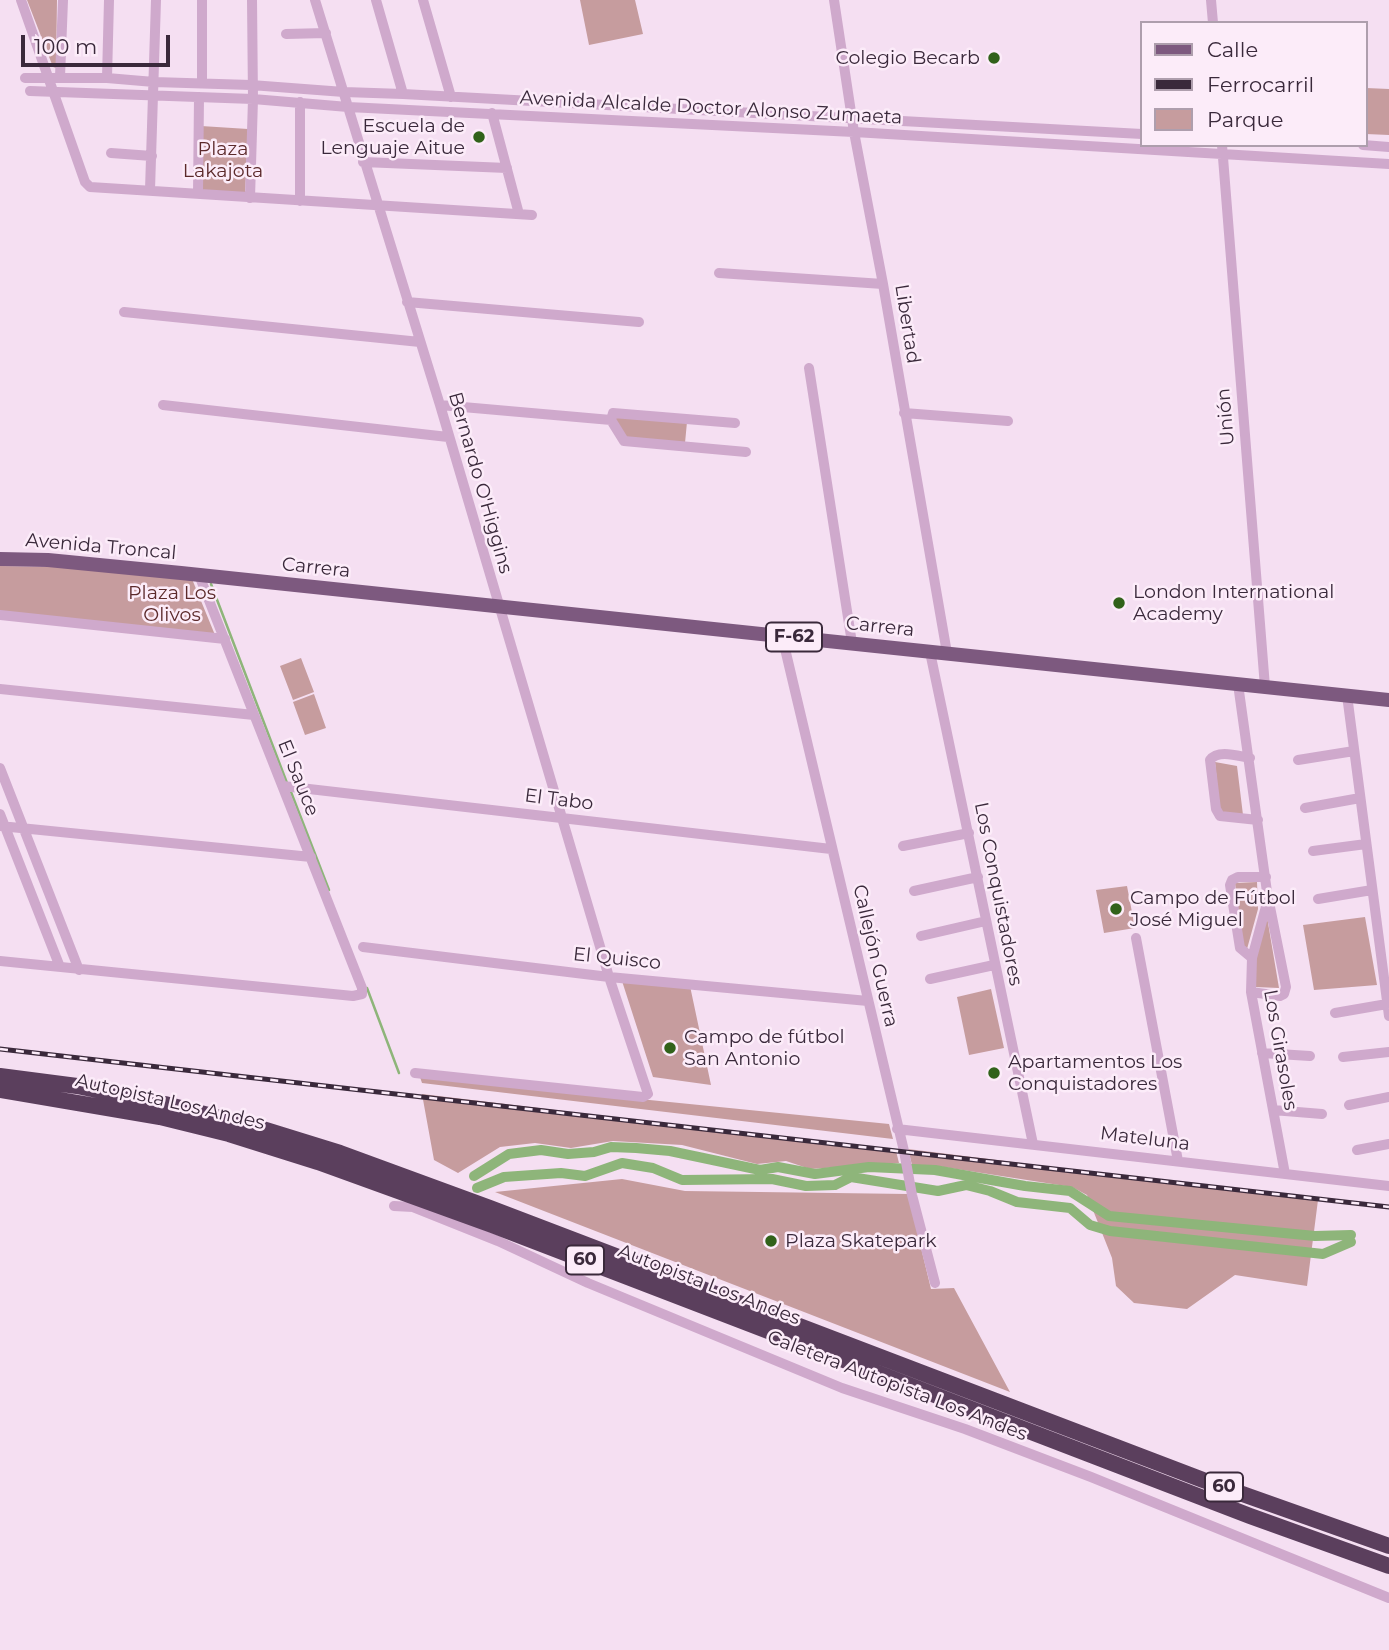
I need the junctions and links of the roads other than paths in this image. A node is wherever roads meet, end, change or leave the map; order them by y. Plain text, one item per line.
1 (21, 0) edge
2 (63, 0) edge
3 (109, 0) edge
4 (156, 0) edge
5 (202, 0) edge
6 (252, 0) edge
7 (315, 0) edge
8 (376, 0) edge
9 (423, 0) edge
10 (834, 0) edge
11 (1211, 0) edge
12 (1213, 21) edge
13 (326, 33) junction
14 (286, 34) dead end
15 (55, 77) junction
16 (25, 78) dead end
17 (107, 78) junction
18 (155, 82) junction
19 (202, 83) junction
20 (251, 85) junction
21 (52, 90) junction
22 (30, 91) dead end
23 (344, 93) junction
24 (403, 94) junction
25 (154, 96) junction
26 (199, 97) junction
27 (451, 97) junction
28 (253, 99) junction
29 (300, 102) junction
30 (348, 107) junction
31 (492, 113) junction
32 (852, 120) junction
33 (854, 132) junction
34 (1140, 134) edge
35 (1368, 145) edge
36 (1140, 146) edge
37 (1161, 147) edge
38 (1389, 147) edge
39 (1222, 150) edge
40 (111, 153) dead end
41 (152, 156) junction
42 (363, 162) junction
43 (1389, 164) edge
44 (507, 168) junction
45 (150, 190) junction
46 (198, 194) junction
47 (250, 198) junction
48 (300, 201) junction
49 (377, 207) junction
50 (519, 214) junction
51 (532, 215) dead end
52 (719, 273) dead end
53 (883, 284) junction
54 (407, 302) junction
55 (124, 312) dead end
56 (639, 322) dead end
57 (420, 342) junction
58 (808, 368) dead end
59 (163, 405) dead end
60 (440, 405) junction
61 (904, 414) junction
62 (611, 421) junction
63 (1008, 421) dead end
64 (735, 423) dead end
65 (448, 438) junction
66 (746, 452) dead end
67 (0, 559) edge
68 (199, 575) junction
69 (498, 606) junction
70 (0, 615) edge
71 (782, 636) junction
72 (225, 639) junction
73 (852, 643) junction
74 (930, 652) junction
75 (947, 653) junction
76 (1238, 684) junction
77 (1265, 687) junction
78 (0, 689) edge
79 (1347, 695) junction
80 (1389, 700) edge
81 (254, 715) junction
82 (1354, 751) junction
83 (1250, 758) junction
84 (1298, 760) dead end
85 (0, 768) edge
86 (283, 786) junction
87 (1360, 798) junction
88 (1306, 808) dead end
89 (0, 814) edge
90 (563, 818) junction
91 (1258, 820) junction
92 (2, 826) edge
93 (23, 828) junction
94 (969, 833) junction
95 (1366, 844) junction
96 (903, 846) dead end
97 (831, 849) junction
98 (1313, 851) dead end
99 (311, 858) junction
100 (978, 877) junction
101 (1266, 877) junction
102 (1373, 890) junction
103 (914, 891) dead end
104 (1268, 899) junction
105 (1318, 899) dead end
106 (986, 922) junction
107 (921, 936) dead end
108 (1136, 938) dead end
109 (363, 947) dead end
110 (1252, 958) junction
111 (0, 961) edge
112 (994, 965) junction
113 (60, 967) junction
114 (79, 970) junction
115 (609, 977) junction
116 (929, 979) dead end
117 (1251, 992) junction
118 (868, 1001) junction
119 (1388, 1010) edge
120 (1335, 1013) dead end
121 (1389, 1052) edge
122 (1262, 1053) junction
123 (1310, 1056) dead end
124 (1343, 1057) dead end
125 (415, 1073) dead end
126 (0, 1076) edge
127 (0, 1090) edge
128 (1389, 1097) edge
129 (1349, 1105) dead end
130 (1273, 1110) junction
131 (1322, 1114) dead end
132 (897, 1129) junction
133 (1032, 1144) junction
134 (1389, 1144) edge
135 (1357, 1150) dead end
136 (1178, 1161) junction
137 (1285, 1174) junction
138 (1389, 1186) edge
139 (394, 1206) dead end
140 (935, 1283) dead end
141 (1389, 1546) edge
142 (1389, 1568) edge
143 (1389, 1598) edge

1 - 15 street
2 - 15 street
3 - 17 street
4 - 18 street
5 - 19 street
6 - 20 street
7 - 13 street, Bernardo O'Higgins
8 - 24 street
9 - 27 street
10 - 32 street, Libertad
11 - 12 street
13 - 14 street
13 - 23 street, Bernardo O'Higgins
15 - 16 street, Avenida Alcalde Doctor Alonso Zumaeta
15 - 17 street, Avenida Alcalde Doctor Alonso Zumaeta
15 - 21 street
17 - 18 street, Avenida Alcalde Doctor Alonso Zumaeta
18 - 19 street, Avenida Alcalde Doctor Alonso Zumaeta
18 - 25 street
19 - 20 street, Avenida Alcalde Doctor Alonso Zumaeta
20 - 23 street, Avenida Alcalde Doctor Alonso Zumaeta
20 - 28 street
21 - 22 street, Avenida Alcalde Doctor Alonso Zumaeta
21 - 25 street, Avenida Alcalde Doctor Alonso Zumaeta
21 - 45 street
23 - 24 street, Avenida Alcalde Doctor Alonso Zumaeta
23 - 30 street, Bernardo O'Higgins
24 - 27 street, Avenida Alcalde Doctor Alonso Zumaeta
25 - 26 street, Avenida Alcalde Doctor Alonso Zumaeta
25 - 41 street
26 - 28 street, Avenida Alcalde Doctor Alonso Zumaeta
26 - 46 street
27 - 32 street, Avenida Alcalde Doctor Alonso Zumaeta
28 - 29 street, Avenida Alcalde Doctor Alonso Zumaeta
28 - 47 street
29 - 30 street, Avenida Alcalde Doctor Alonso Zumaeta
29 - 48 street
30 - 31 street, Avenida Alcalde Doctor Alonso Zumaeta
30 - 42 street, Bernardo O'Higgins
31 - 33 street, Avenida Alcalde Doctor Alonso Zumaeta
31 - 44 street
32 - 33 street, Libertad
32 - 34 street, Avenida Alcalde Doctor Alonso Zumaeta
33 - 36 street, Avenida Alcalde Doctor Alonso Zumaeta
33 - 53 street, Libertad
35 - 38 street
37 - 39 street, Avenida Alcalde Doctor Alonso Zumaeta
39 - 43 street, Avenida Alcalde Doctor Alonso Zumaeta
39 - 77 street, Unión
40 - 41 street
41 - 45 street
42 - 44 street
42 - 49 street, Bernardo O'Higgins
44 - 50 street
45 - 46 street
46 - 47 street
47 - 48 street
48 - 49 street
49 - 50 street
49 - 54 street, Bernardo O'Higgins
50 - 51 street
52 - 53 street
53 - 61 street, Libertad
54 - 56 street
54 - 57 street, Bernardo O'Higgins
55 - 57 street
57 - 60 street, Bernardo O'Higgins
58 - 73 street
59 - 65 street
60 - 62 street
60 - 65 street, Bernardo O'Higgins
61 - 63 street
61 - 75 street, Libertad
62 - 64 street
62 - 66 street
65 - 69 street, Bernardo O'Higgins
67 - 68 main road, Avenida Troncal / F-62
68 - 69 main road, Carrera / F-62
68 - 72 street, El Sauce
69 - 71 main road, Carrera / F-62
69 - 90 street, Bernardo O'Higgins
70 - 72 street
71 - 73 main road, Carrera / F-62
71 - 97 street, Callejón Guerra
72 - 81 street, El Sauce
73 - 74 main road, Carrera / F-62
74 - 75 main road, Carrera / F-62
74 - 94 street, Los Conquistadores
75 - 76 main road, Carrera / F-62
76 - 77 main road, Carrera / F-62
76 - 83 street, Los Girasoles
77 - 79 main road, Carrera / F-62
78 - 81 street
79 - 80 main road, Carrera / F-62
79 - 82 street
81 - 86 street, El Sauce
82 - 84 street
82 - 87 street
83 - 91 street, Los Girasoles
83 - 91 street
85 - 93 street
86 - 90 street, El Tabo
86 - 99 street, El Sauce
87 - 88 street
87 - 95 street
89 - 92 street
90 - 97 street, El Tabo
90 - 115 street, Bernardo O'Higgins
91 - 101 street, Los Girasoles
92 - 93 street
92 - 113 street
93 - 99 street
93 - 114 street
94 - 96 street
94 - 100 street, Los Conquistadores
95 - 98 street
95 - 102 street
97 - 118 street, Callejón Guerra
99 - 114 street, El Sauce
100 - 103 street
100 - 106 street, Los Conquistadores
101 - 104 street, Los Girasoles
101 - 110 street
102 - 105 street
102 - 119 street
104 - 110 street, Los Girasoles
104 - 117 street
106 - 107 street
106 - 112 street, Los Conquistadores
108 - 136 street
109 - 115 street, El Quisco
110 - 117 street, Los Girasoles
111 - 113 street
112 - 116 street
112 - 133 street, Los Conquistadores
113 - 114 street
115 - 118 street, El Quisco
115 - 125 street, Bernardo O'Higgins
117 - 122 street, Los Girasoles
118 - 132 street, Callejón Guerra
119 - 120 street
121 - 124 street
122 - 123 street
122 - 130 street, Los Girasoles
126 - 141 highway, Autopista Los Andes / 60
127 - 142 highway, Autopista Los Andes / 60
128 - 129 street
130 - 131 street
130 - 137 street, Los Girasoles
132 - 133 street, Mateluna
132 - 140 street, Callejón Guerra
133 - 136 street, Mateluna
134 - 135 street
136 - 137 street, Mateluna
137 - 138 street, Mateluna
139 - 143 street, Caletera Autopista Los Andes

